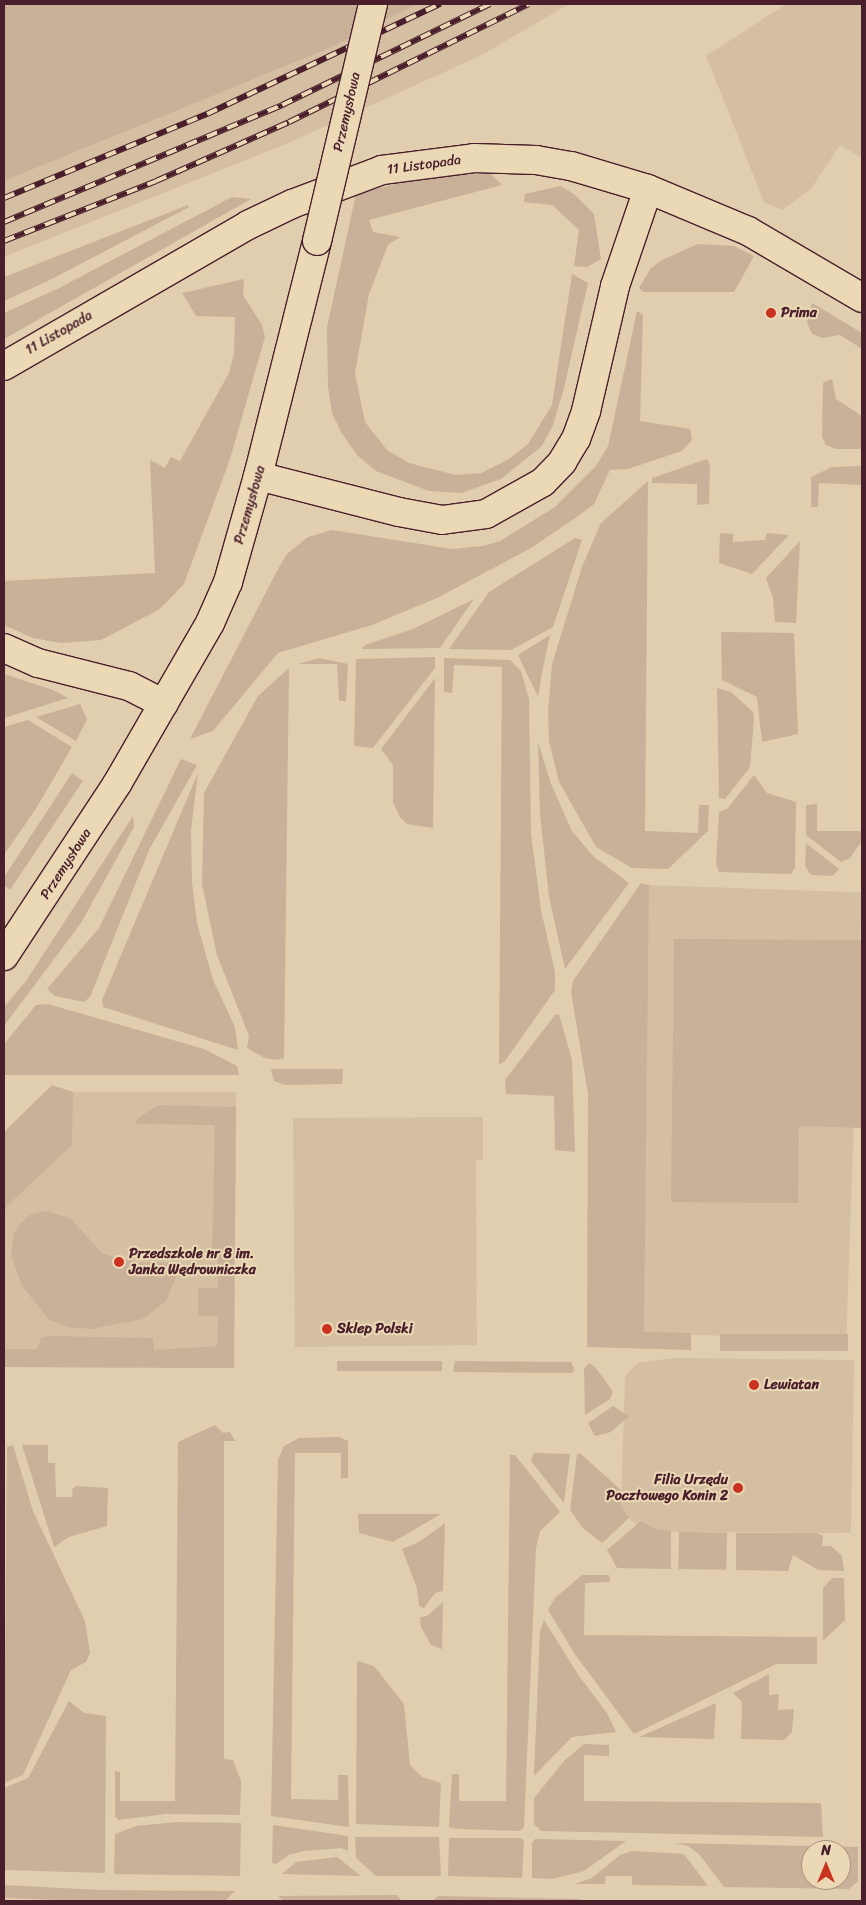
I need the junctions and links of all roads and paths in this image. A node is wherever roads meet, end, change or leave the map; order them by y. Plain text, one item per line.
1 (373, 4) edge
2 (648, 189) junction
3 (862, 298) edge
4 (4, 366) edge
5 (258, 476) junction
6 (4, 648) edge
7 (164, 704) junction
8 (4, 956) edge

1 - 5 main road, Przemysłowa, bridge
2 - 3 main road, 11 Listopada
2 - 4 main road, 11 Listopada
2 - 5 main road
5 - 7 main road, Przemysłowa
6 - 7 main road
7 - 8 main road, Przemysłowa

